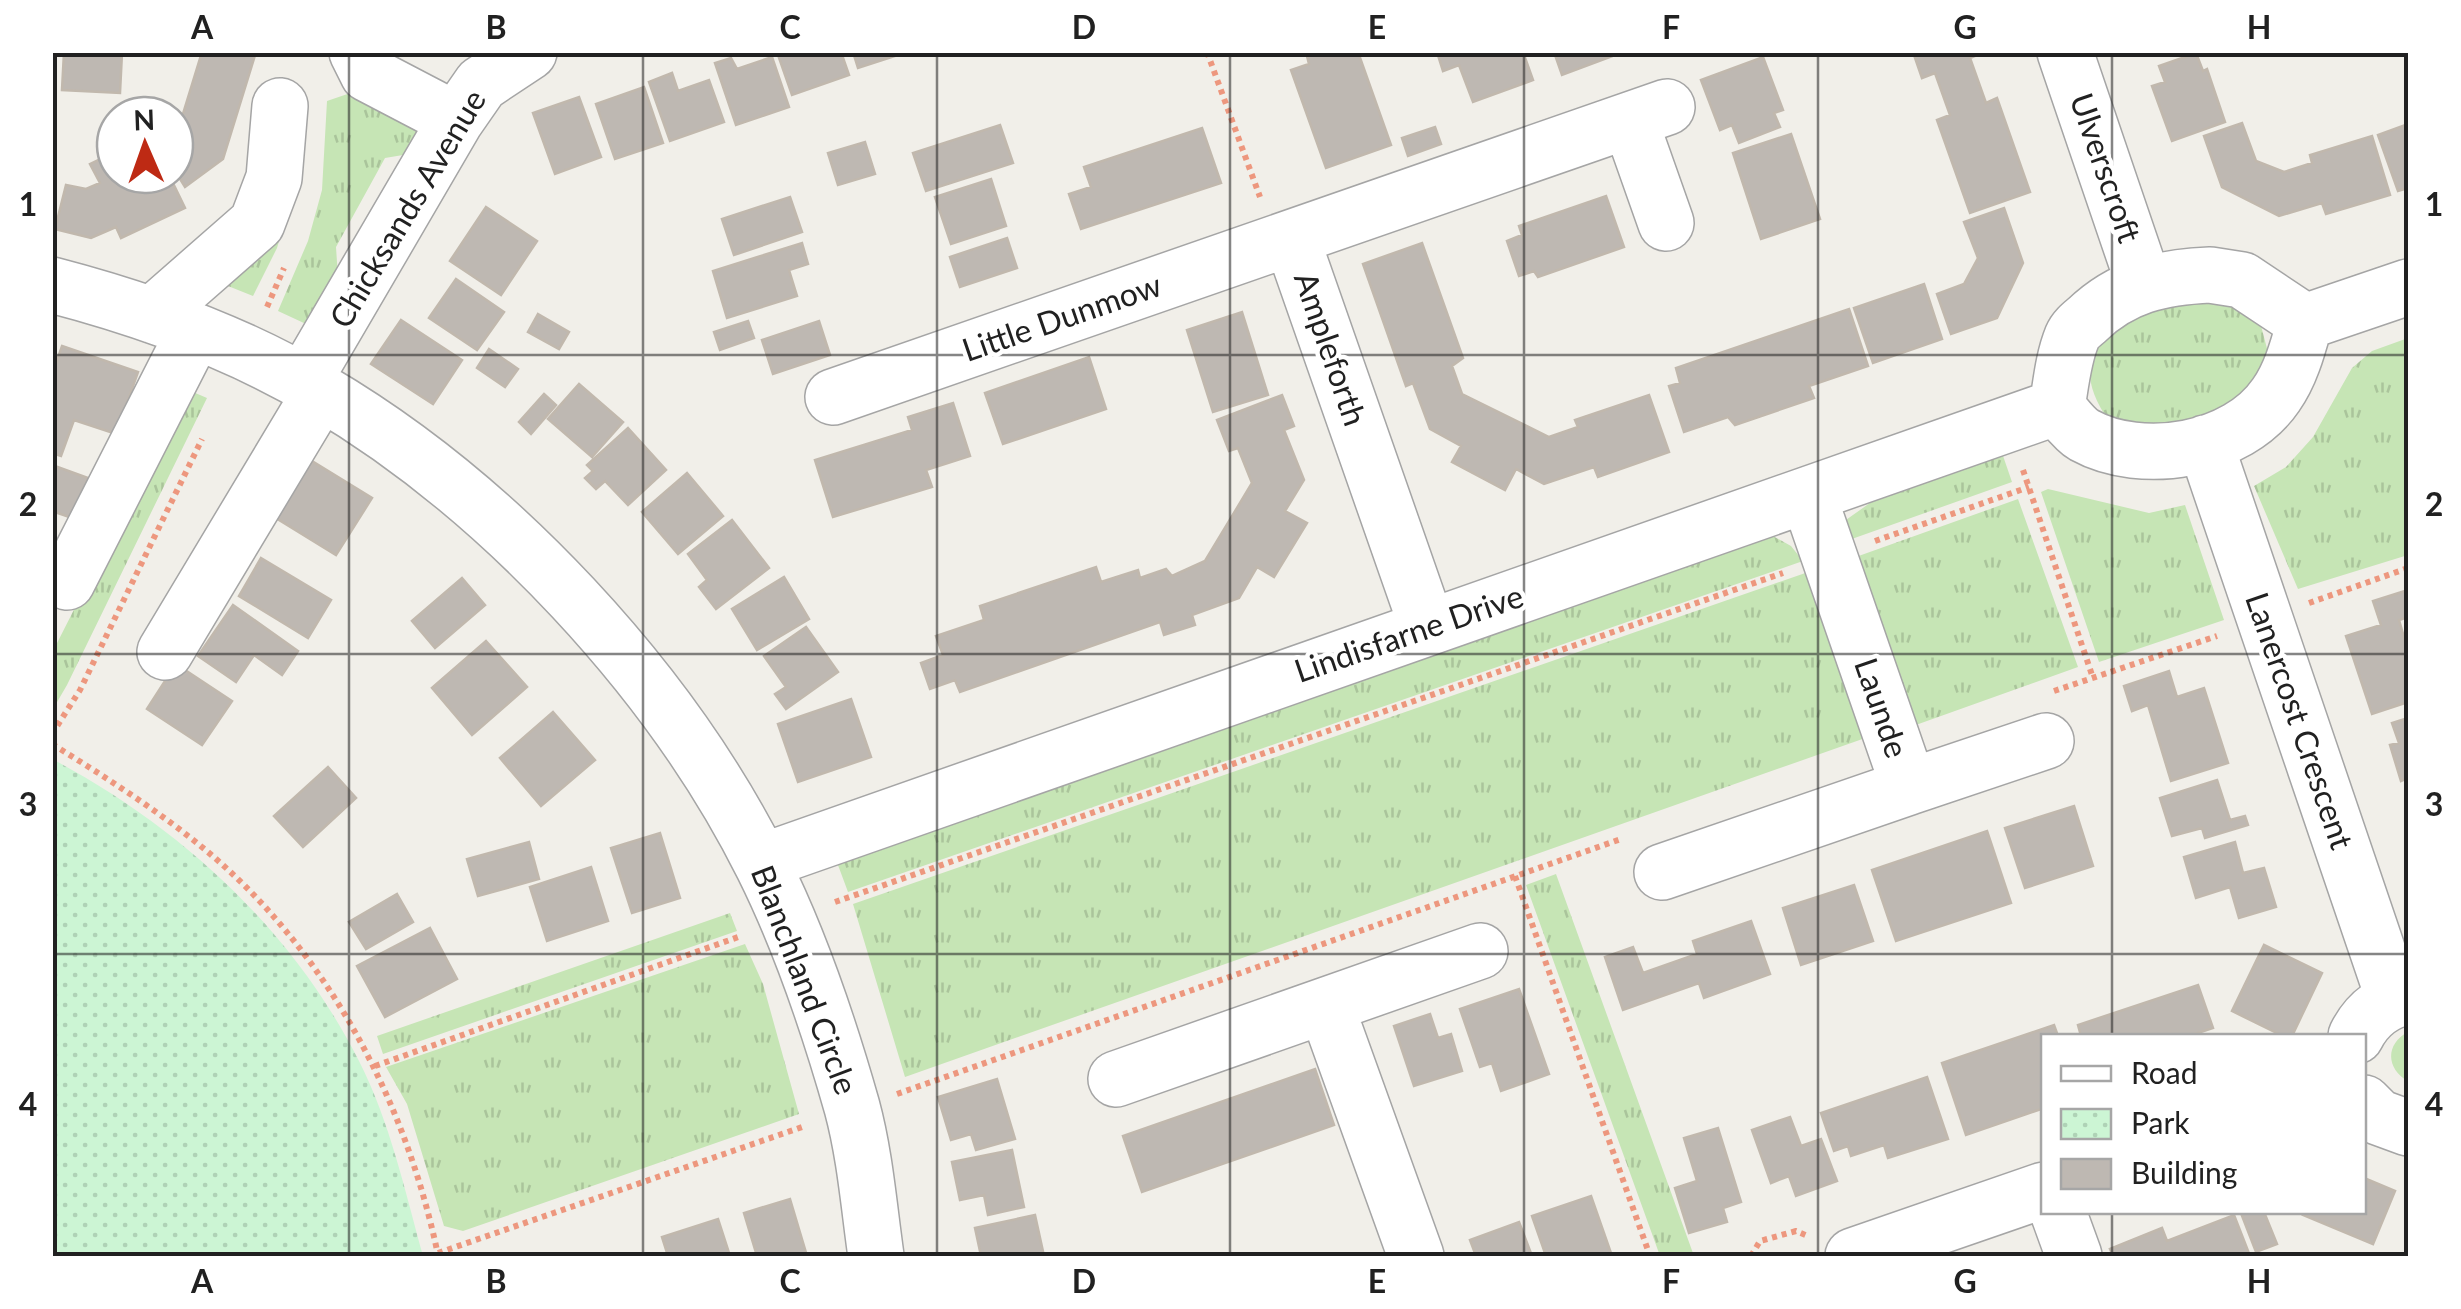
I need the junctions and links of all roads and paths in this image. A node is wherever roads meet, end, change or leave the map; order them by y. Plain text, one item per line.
1 (356, 52) edge
2 (528, 52) edge
3 (2066, 52) edge
4 (280, 106) dead end
5 (456, 120) junction
6 (1666, 223) dead end
7 (1292, 240) junction
8 (2144, 284) junction
9 (52, 285) edge
10 (2408, 287) edge
11 (2305, 322) junction
12 (174, 323) junction
13 (312, 387) junction
14 (833, 397) dead end
15 (2057, 407) junction
16 (207, 428) dead end
17 (2205, 443) junction
18 (2020, 459) dead end
19 (2030, 487) junction
20 (1808, 495) junction
21 (1829, 557) junction
22 (2408, 568) edge
23 (67, 582) dead end
24 (2308, 604) dead end
25 (1427, 626) junction
26 (2224, 634) dead end
27 (164, 652) dead end
28 (2093, 678) junction
29 (2042, 718) joint
30 (52, 734) edge
31 (52, 744) edge
32 (1908, 787) junction
33 (1642, 855) joint
34 (761, 862) junction
35 (1515, 876) junction
36 (834, 902) dead end
37 (750, 933) dead end
38 (1480, 951) dead end
39 (1326, 1006) junction
40 (2386, 1011) edge
41 (375, 1066) junction
42 (1116, 1079) dead end
43 (2366, 1105) edge
44 (852, 1110) junction
45 (2408, 1128) edge
46 (2041, 1191) edge
47 (2059, 1214) edge
48 (438, 1255) edge
49 (876, 1256) edge
50 (1416, 1256) edge
51 (1650, 1256) edge
52 (1852, 1256) edge
53 (2074, 1256) edge

1 - 5 street
2 - 5 street, Chicksands Avenue
3 - 8 street, Ulverscroft
4 - 12 street
5 - 13 street, Chicksands Avenue
6 - 7 street, Ampleforth
7 - 14 street, Little Dunmow
7 - 25 street, Ampleforth
8 - 11 street
8 - 15 street
9 - 12 street, Blanchland Circle
10 - 11 street
11 - 17 street
12 - 13 street, Blanchland Circle
12 - 23 street
13 - 27 street, Chicksands Avenue
13 - 34 street, Blanchland Circle
15 - 17 street
15 - 20 street, Lindisfarne Drive
16 - 30 path
17 - 40 street, Lanercost Crescent
18 - 19 path
19 - 21 path
19 - 28 path
20 - 21 street, Launde
20 - 25 street, Lindisfarne Drive
21 - 32 street, Launde
21 - 36 path
22 - 24 path
25 - 34 street, Lindisfarne Drive
26 - 28 path
28 - 29 path
29 - 32 street
31 - 41 path
32 - 33 street, Launde
33 - 35 path
34 - 44 street, Blanchland Circle
35 - 44 path
35 - 51 path
37 - 41 path
38 - 39 street
39 - 42 street
39 - 50 street
41 - 48 path
43 - 45 street
44 - 48 path
44 - 49 street, Blanchland Circle
46 - 52 street
47 - 53 street

